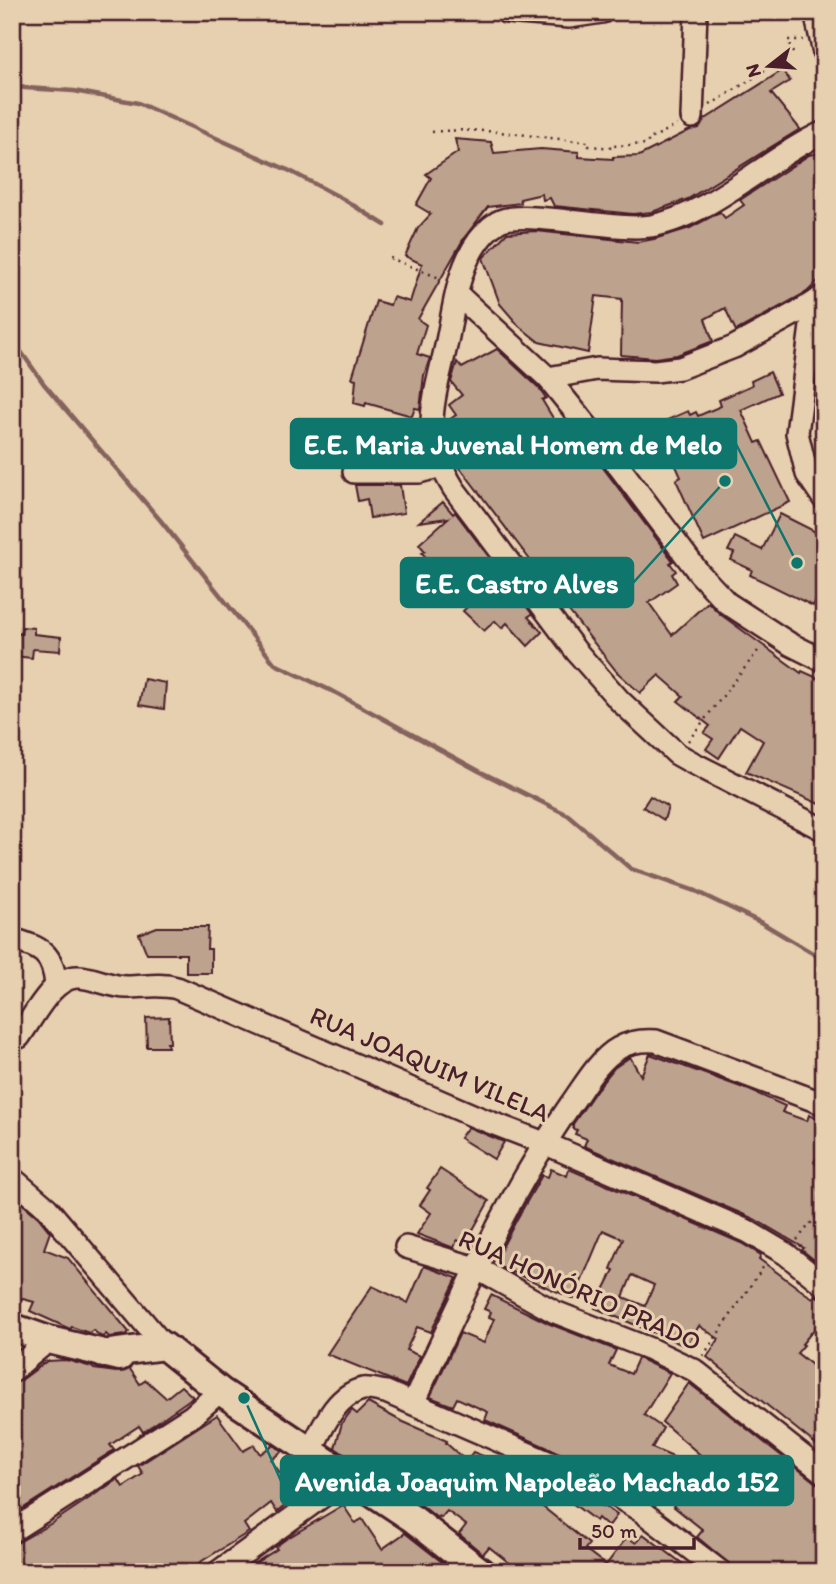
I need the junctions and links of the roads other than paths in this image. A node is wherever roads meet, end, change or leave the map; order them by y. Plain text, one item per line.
1 (506, 12) edge
2 (602, 12) edge
3 (696, 12) edge
4 (815, 12) edge
5 (822, 47) edge
6 (692, 117) road end
7 (824, 132) edge
8 (458, 290) junction
9 (819, 299) edge
10 (548, 379) junction
11 (441, 466) junction
12 (354, 472) dead end
13 (824, 499) edge
14 (824, 661) edge
15 (824, 830) edge
16 (12, 939) edge
17 (56, 985) junction
18 (19, 1037) dead end
19 (824, 1104) edge
20 (544, 1143) junction
21 (12, 1178) edge
22 (406, 1247) dead end
23 (476, 1268) junction
24 (824, 1285) edge
25 (12, 1327) edge
26 (49, 1340) junction
27 (164, 1346) junction
28 (103, 1354) junction
29 (12, 1371) edge
30 (197, 1372) junction
31 (220, 1391) junction
32 (413, 1403) junction
33 (310, 1452) junction
34 (824, 1473) edge
35 (349, 1477) junction
36 (12, 1531) edge
37 (475, 1570) edge
38 (218, 1572) edge
39 (721, 1572) edge

1 - 2 street
3 - 6 street
4 - 5 street
7 - 8 street
8 - 10 street
8 - 11 street
9 - 10 street
9 - 13 street
10 - 14 street
11 - 12 street
11 - 15 street
16 - 17 street
17 - 18 street
17 - 20 street, RUA JOAQUIM VILELA
19 - 20 street
20 - 23 street
20 - 24 street, RUA JOAQUIM VILELA
21 - 27 street
22 - 23 street, RUA HONÓRIO PRADO
23 - 32 street
23 - 34 street, RUA HONÓRIO PRADO
25 - 26 main road
26 - 28 main road
26 - 29 street
27 - 28 main road
27 - 30 main road
28 - 30 main road
30 - 31 main road
31 - 33 main road
31 - 36 street
32 - 33 street
32 - 39 street
33 - 35 main road
35 - 37 main road
35 - 38 street

